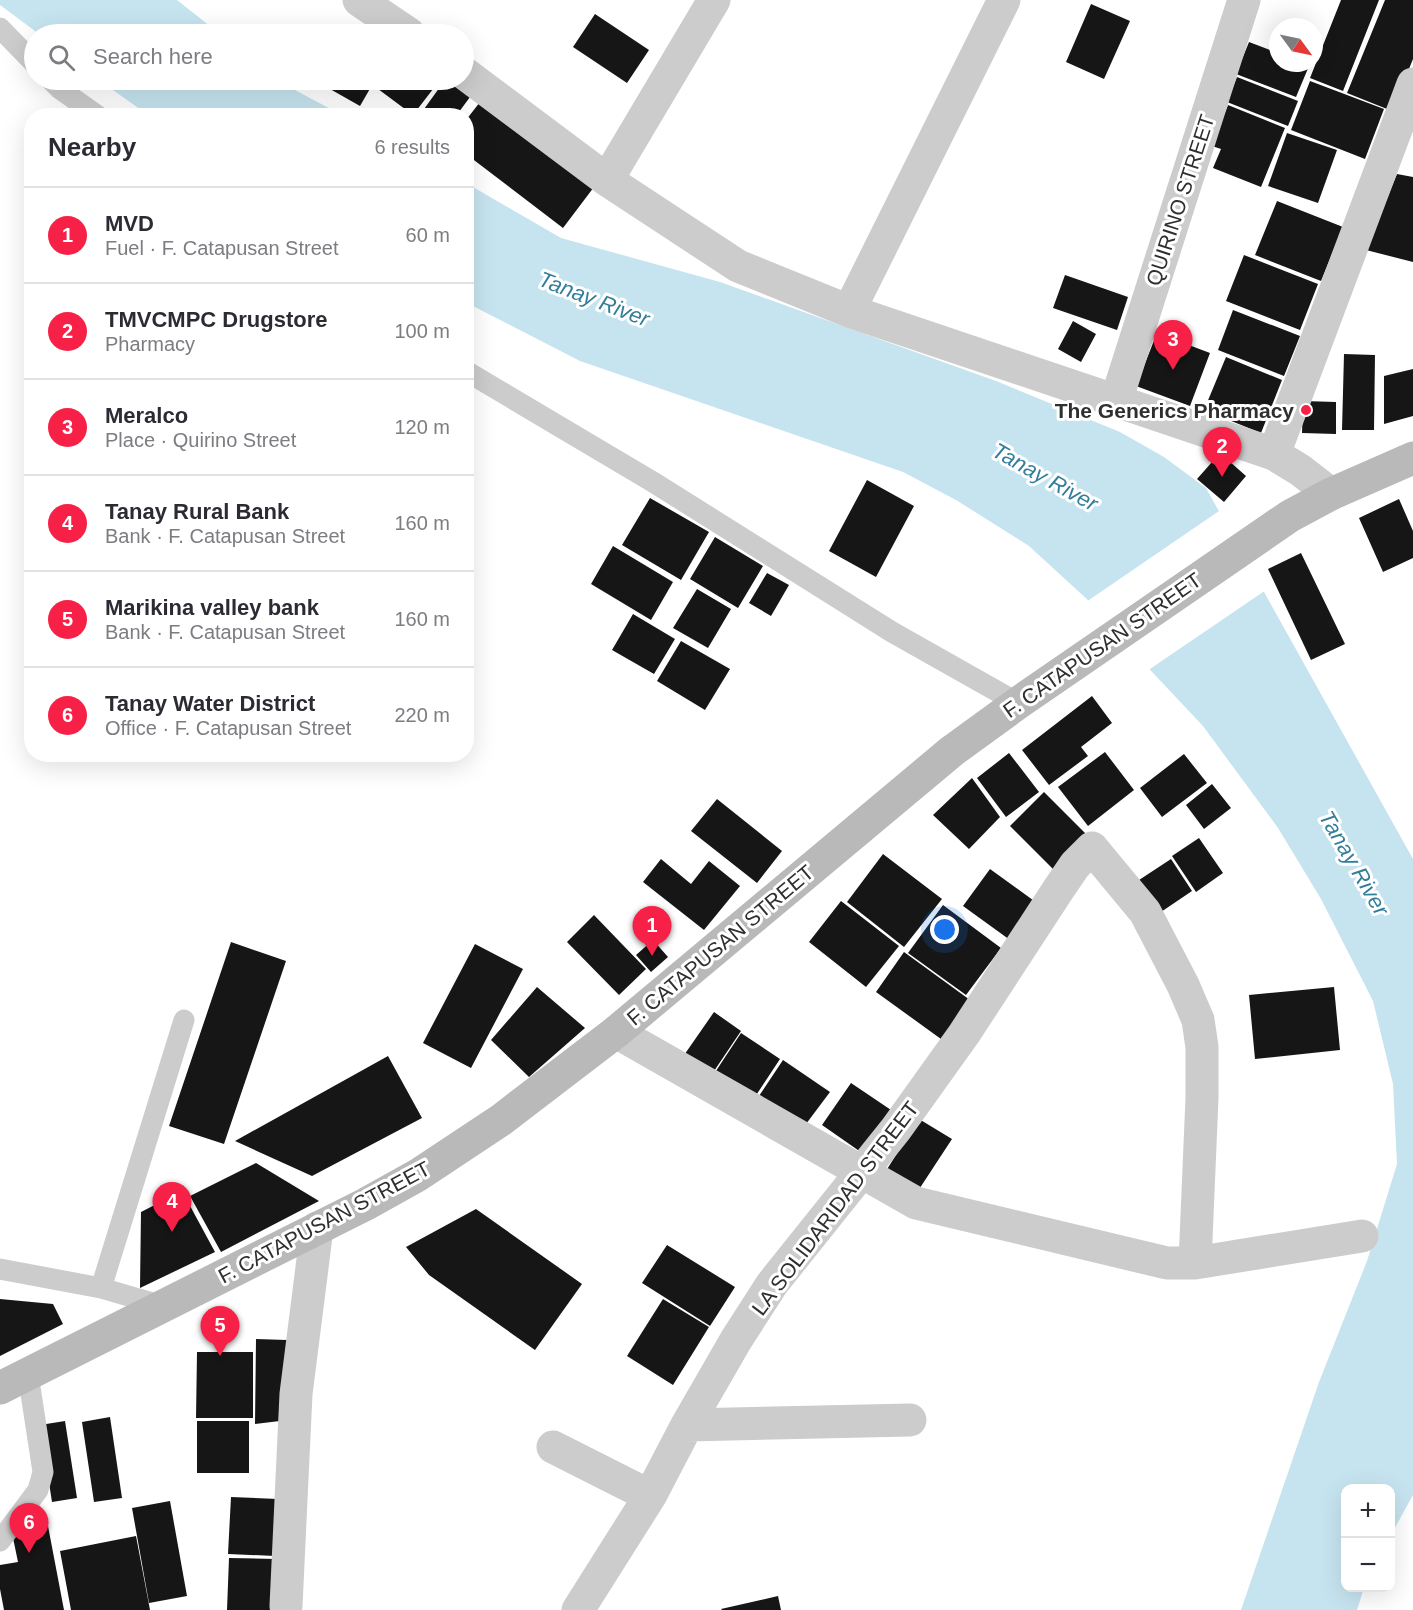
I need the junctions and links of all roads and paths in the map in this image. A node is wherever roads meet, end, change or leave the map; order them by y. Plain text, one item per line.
1 (714, 0) edge
2 (1004, 0) edge
3 (1244, 0) edge
4 (363, 1) edge
5 (395, 24) edge
6 (0, 28) edge
7 (24, 53) edge
8 (474, 80) edge
9 (1413, 84) edge
10 (63, 90) edge
11 (87, 108) edge
12 (607, 180) junction
13 (849, 311) junction
14 (474, 376) edge
15 (1116, 401) junction
16 (1274, 454) junction
17 (1413, 458) edge
18 (1331, 494) junction
19 (1018, 703) junction
20 (184, 1020) dead end
21 (616, 1032) junction
22 (862, 1171) junction
23 (317, 1228) junction
24 (1362, 1236) dead end
25 (1195, 1263) junction
26 (0, 1269) edge
27 (101, 1288) junction
28 (163, 1305) junction
29 (14, 1381) edge
30 (910, 1420) dead end
31 (687, 1425) junction
32 (553, 1447) dead end
33 (650, 1496) junction
34 (0, 1541) edge
35 (286, 1606) dead end
36 (578, 1610) edge

1 - 12 street
2 - 13 street
3 - 15 street, QUIRINO STREET
4 - 5 street
6 - 7 lane
8 - 12 street
9 - 16 street
10 - 11 lane
12 - 13 street
13 - 15 street
14 - 19 lane
15 - 16 street
16 - 18 street
17 - 18 main road, F. CATAPUSAN STREET
18 - 19 main road, F. CATAPUSAN STREET
19 - 21 main road, F. CATAPUSAN STREET
20 - 27 lane
21 - 22 street
21 - 23 main road, F. CATAPUSAN STREET
22 - 25 street
22 - 25 street, LA SOLIDARIDAD STREET
22 - 31 street, LA SOLIDARIDAD STREET
23 - 28 main road, F. CATAPUSAN STREET
23 - 35 street
24 - 25 street
26 - 27 lane
27 - 28 lane
28 - 29 main road, F. CATAPUSAN STREET
29 - 34 lane
30 - 31 street
31 - 33 street, LA SOLIDARIDAD STREET
32 - 33 street
33 - 36 street, LA SOLIDARIDAD STREET

